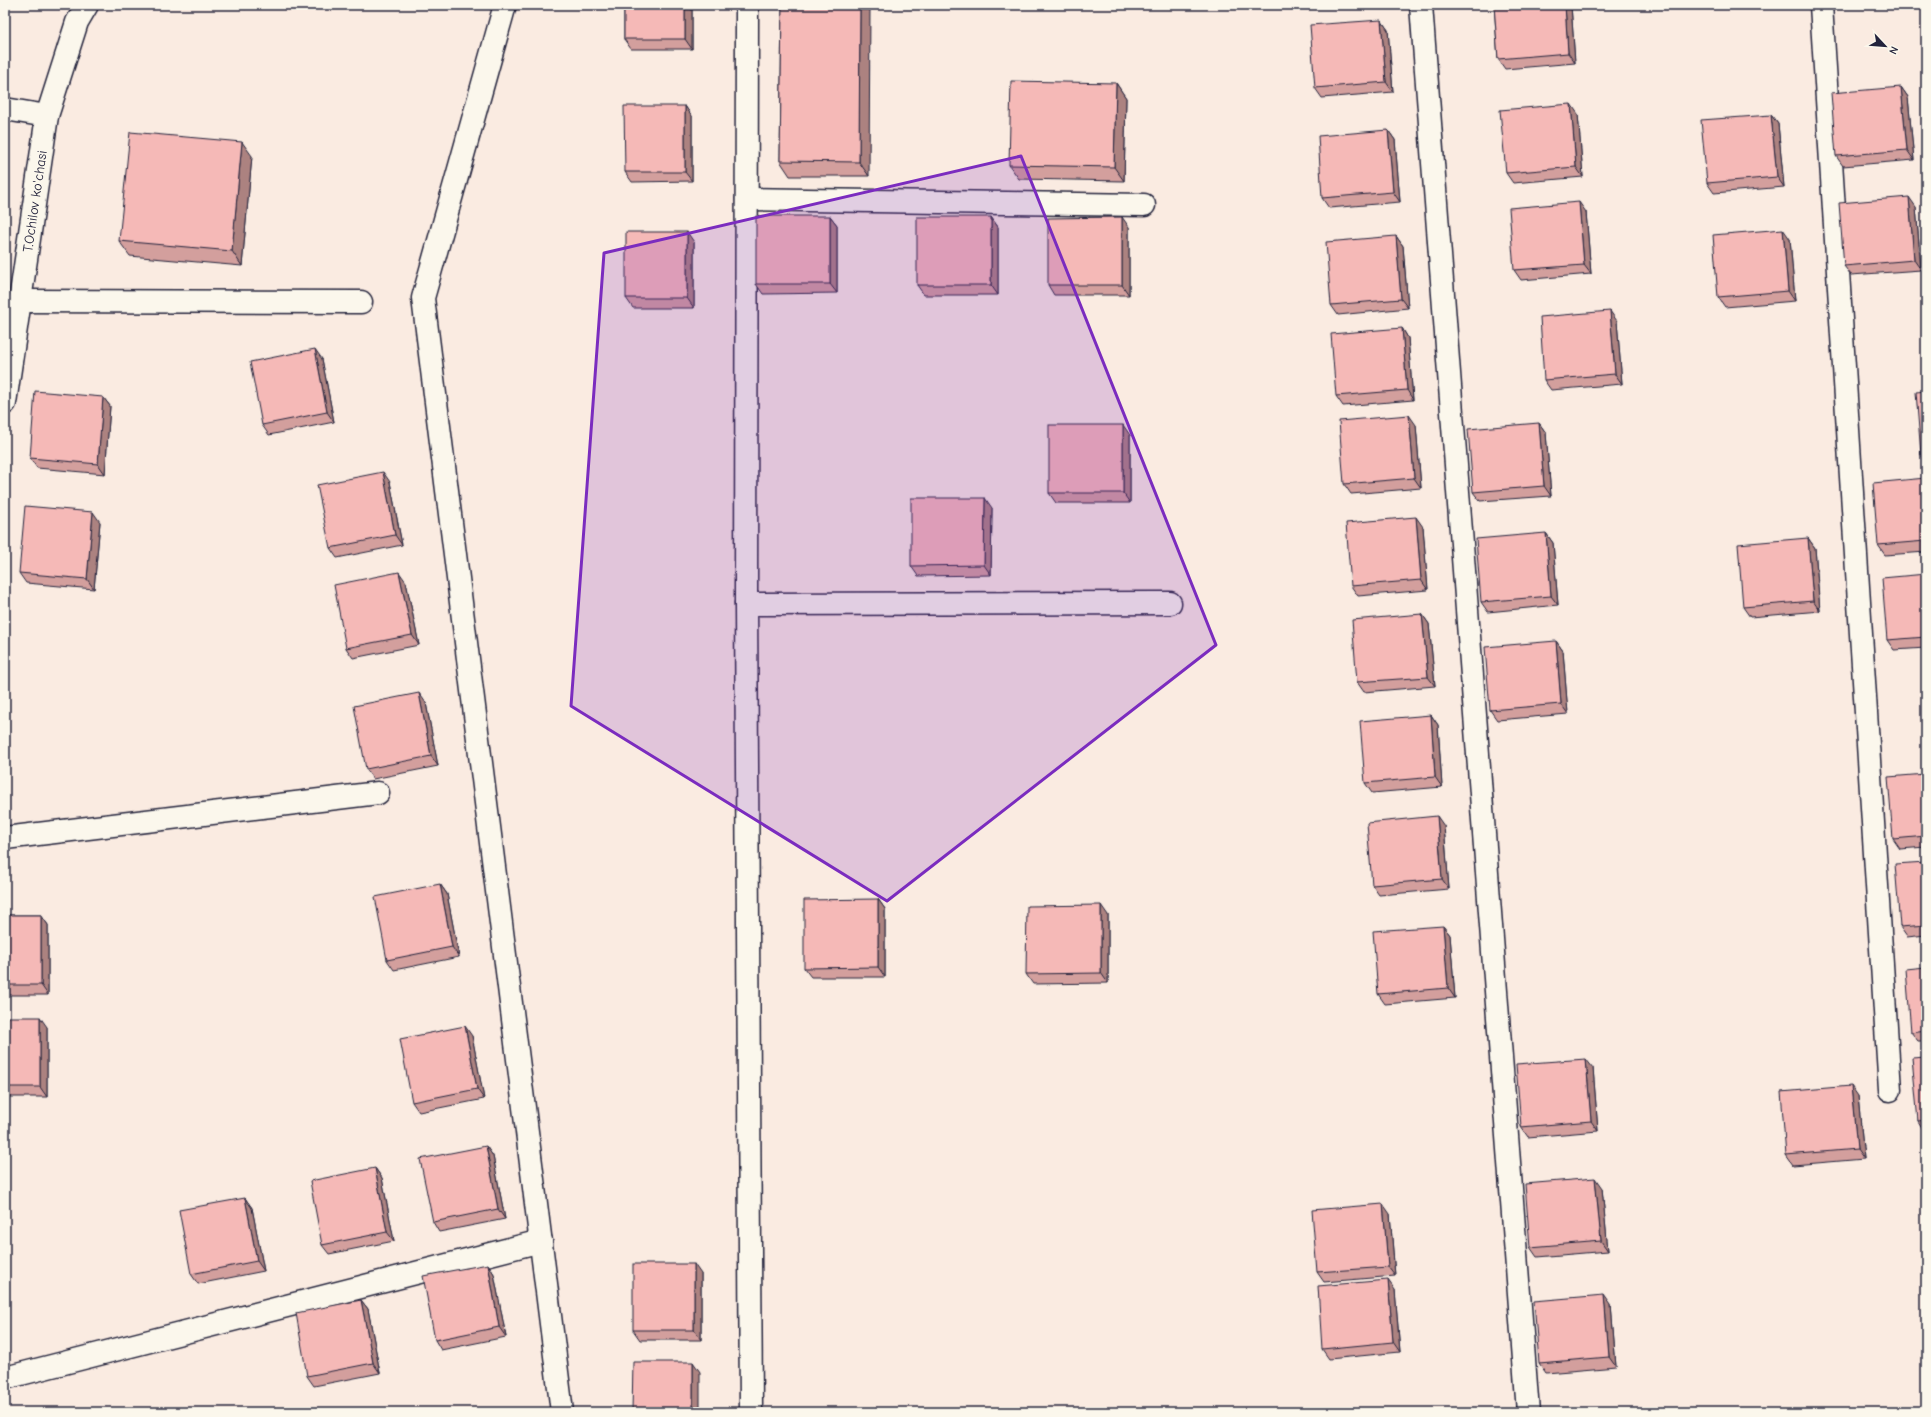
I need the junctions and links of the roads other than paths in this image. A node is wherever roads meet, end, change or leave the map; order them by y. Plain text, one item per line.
1 (87, 5) edge
2 (505, 5) edge
3 (747, 5) edge
4 (1421, 5) edge
5 (1821, 5) edge
6 (5, 109) edge
7 (47, 116) junction
8 (747, 199) junction
9 (1144, 205) dead end
10 (19, 301) junction
11 (361, 302) dead end
12 (5, 403) edge
13 (1170, 603) dead end
14 (746, 604) junction
15 (378, 793) dead end
16 (5, 838) edge
17 (1890, 1090) dead end
18 (541, 1241) junction
19 (5, 1378) edge
20 (562, 1412) edge
21 (751, 1412) edge
22 (1528, 1412) edge

1 - 7 street, T.Ochilov ko'chasi
2 - 18 street
3 - 8 street
4 - 22 street
5 - 17 street
6 - 7 street
7 - 10 street, T.Ochilov ko'chasi
8 - 9 street
8 - 14 street
10 - 11 street
10 - 12 street, T.Ochilov ko'chasi
13 - 14 street
14 - 21 street
15 - 16 street
18 - 19 street
18 - 20 street

